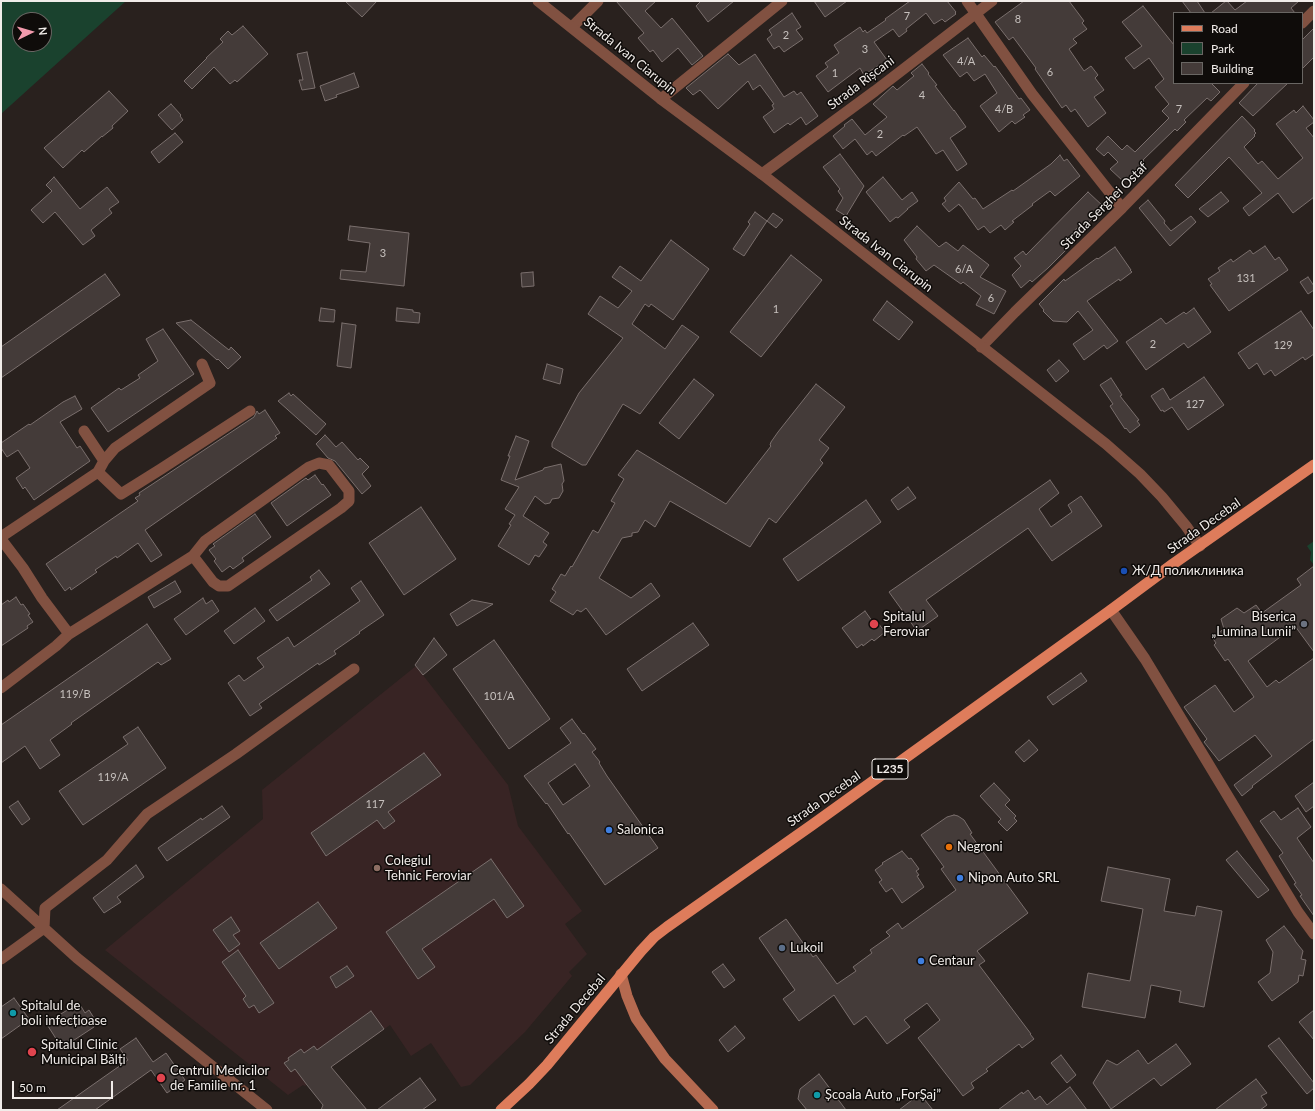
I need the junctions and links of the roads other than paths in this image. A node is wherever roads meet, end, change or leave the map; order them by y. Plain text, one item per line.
1 (538, 1) edge
2 (598, 1) edge
3 (782, 1) edge
4 (967, 1) edge
5 (992, 1) edge
6 (1314, 11) edge
7 (976, 14) junction
8 (1303, 23) edge
9 (572, 27) junction
10 (1243, 84) edge
11 (661, 99) junction
12 (762, 174) junction
13 (1122, 208) junction
14 (981, 347) junction
15 (202, 364) dead end
16 (250, 410) dead end
17 (84, 431) dead end
18 (104, 461) junction
19 (1314, 465) edge
20 (98, 472) junction
21 (1, 538) edge
22 (1200, 546) junction
23 (193, 556) junction
24 (1111, 610) junction
25 (69, 634) junction
26 (354, 669) dead end
27 (1, 688) edge
28 (1, 889) edge
29 (44, 928) junction
30 (1314, 934) edge
31 (1, 959) edge
32 (621, 974) junction
33 (267, 1110) edge
34 (501, 1110) edge
35 (713, 1110) edge

1 - 9 street, Strada Ivan Ciarupin
2 - 9 street
3 - 11 street
4 - 7 street
5 - 7 street, Strada Rîșcani
6 - 8 street
7 - 12 street, Strada Rîșcani
7 - 13 street
9 - 11 street, Strada Ivan Ciarupin
10 - 13 street, Strada Serghei Ostaf
11 - 12 street, Strada Ivan Ciarupin
12 - 14 street, Strada Ivan Ciarupin
13 - 14 street, Strada Serghei Ostaf
14 - 22 street, Strada Ivan Ciarupin
15 - 18 street
16 - 20 street
17 - 18 street
18 - 20 street
19 - 22 main road, Strada Decebal / L235
20 - 21 street
21 - 25 street
22 - 24 main road, Strada Decebal / L235
23 - 23 street
23 - 25 street
24 - 30 street
24 - 32 main road, Strada Decebal / L235
25 - 27 street
26 - 29 street
28 - 29 street
29 - 31 street
29 - 33 street
32 - 34 main road, Strada Decebal / L235
32 - 35 main road

